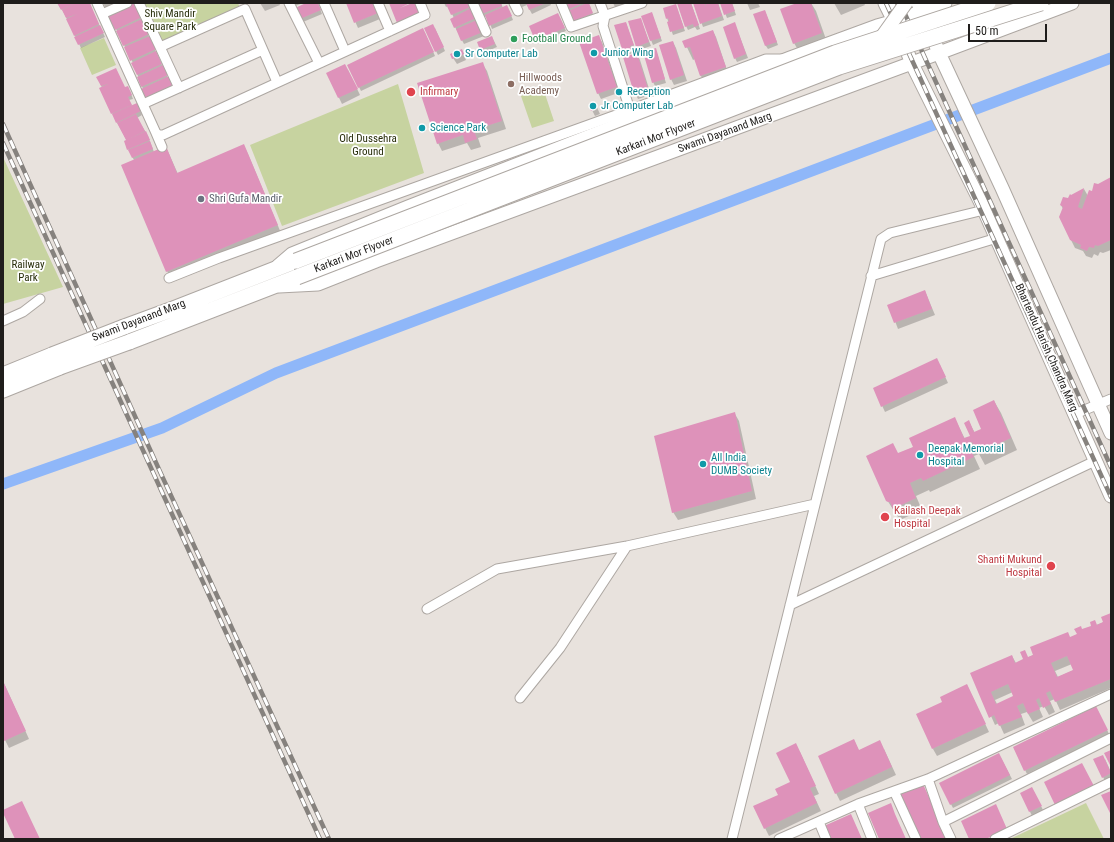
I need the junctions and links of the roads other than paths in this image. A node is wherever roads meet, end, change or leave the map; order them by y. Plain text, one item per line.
1 (98, 3) edge
2 (127, 3) edge
3 (139, 3) edge
4 (289, 3) edge
5 (324, 3) edge
6 (378, 3) edge
7 (420, 3) edge
8 (474, 3) edge
9 (560, 3) edge
10 (600, 3) edge
11 (642, 3) edge
12 (886, 3) edge
13 (906, 3) edge
14 (945, 3) edge
15 (988, 3) edge
16 (1041, 3) edge
17 (1072, 3) edge
18 (243, 6) edge
19 (923, 6) edge
20 (1054, 6) edge
21 (102, 14) junction
22 (605, 16) junction
23 (895, 21) junction
24 (390, 31) junction
25 (486, 32) dead end
26 (881, 38) junction
27 (160, 47) junction
28 (263, 50) junction
29 (345, 52) junction
30 (939, 53) junction
31 (790, 58) junction
32 (319, 63) junction
33 (912, 64) junction
34 (277, 82) junction
35 (179, 88) junction
36 (143, 104) junction
37 (630, 110) junction
38 (156, 133) junction
39 (162, 147) dead end
40 (982, 205) junction
41 (997, 238) junction
42 (275, 268) junction
43 (871, 276) junction
44 (169, 278) dead end
45 (276, 286) junction
46 (40, 299) dead end
47 (3, 321) edge
48 (56, 361) junction
49 (3, 375) edge
50 (3, 390) edge
51 (1111, 399) edge
52 (1098, 404) junction
53 (1075, 414) junction
54 (1111, 433) edge
55 (1095, 461) junction
56 (1111, 496) edge
57 (815, 504) junction
58 (627, 546) junction
59 (790, 605) junction
60 (427, 609) dead end
61 (1111, 694) edge
62 (520, 698) dead end
63 (1111, 738) edge
64 (928, 779) junction
65 (1111, 782) edge
66 (894, 791) junction
67 (858, 804) junction
68 (819, 822) junction
69 (943, 822) junction
70 (732, 839) edge
71 (779, 839) edge
72 (826, 839) edge
73 (872, 839) edge
74 (916, 839) edge
75 (951, 839) edge
76 (995, 839) edge

1 - 21 street
2 - 21 street
3 - 27 street
4 - 32 street
5 - 29 street
6 - 24 street
7 - 24 street
8 - 25 street
9 - 22 street
10 - 22 street
11 - 22 street
12 - 23 main road
13 - 26 main road, bridge
14 - 19 main road
15 - 26 main road, Karkari Mor Flyover, bridge
16 - 45 main road, Karkari Mor Flyover, bridge
17 - 20 main road, Swami Dayanand Marg
18 - 27 street
18 - 28 street
19 - 23 main road
19 - 30 main road
20 - 30 main road, Swami Dayanand Marg
21 - 36 street
22 - 37 street
23 - 31 main road
23 - 33 main road
24 - 29 street
26 - 42 main road, Karkari Mor Flyover, bridge
27 - 35 street
28 - 34 street
28 - 35 street
29 - 32 street
30 - 33 main road, Swami Dayanand Marg
30 - 52 main road
31 - 37 street
31 - 42 main road
32 - 34 street
33 - 40 main road, Bhartendu Harish Chandra Marg
33 - 45 main road, Swami Dayanand Marg
34 - 38 street
35 - 36 street
36 - 38 street
37 - 44 street
38 - 39 street
40 - 41 main road, Bhartendu Harish Chandra Marg
40 - 43 street
41 - 43 street
41 - 53 main road, Bhartendu Harish Chandra Marg
42 - 48 main road, Swami Dayanand Marg, bridge
43 - 57 street
45 - 48 main road, Swami Dayanand Marg, bridge
46 - 47 street
48 - 49 main road, Swami Dayanand Marg
48 - 50 main road, Swami Dayanand Marg
51 - 52 street
52 - 53 street
52 - 54 main road
53 - 55 main road, Bhartendu Harish Chandra Marg
55 - 56 main road, Bhartendu Harish Chandra Marg
55 - 59 street
57 - 58 street
57 - 59 street
58 - 60 street
58 - 62 street
59 - 70 street
61 - 64 street
63 - 69 street
64 - 66 street
64 - 69 street
65 - 76 street
66 - 67 street
66 - 74 street
67 - 68 street
67 - 73 street
68 - 71 street
68 - 72 street
69 - 75 street

